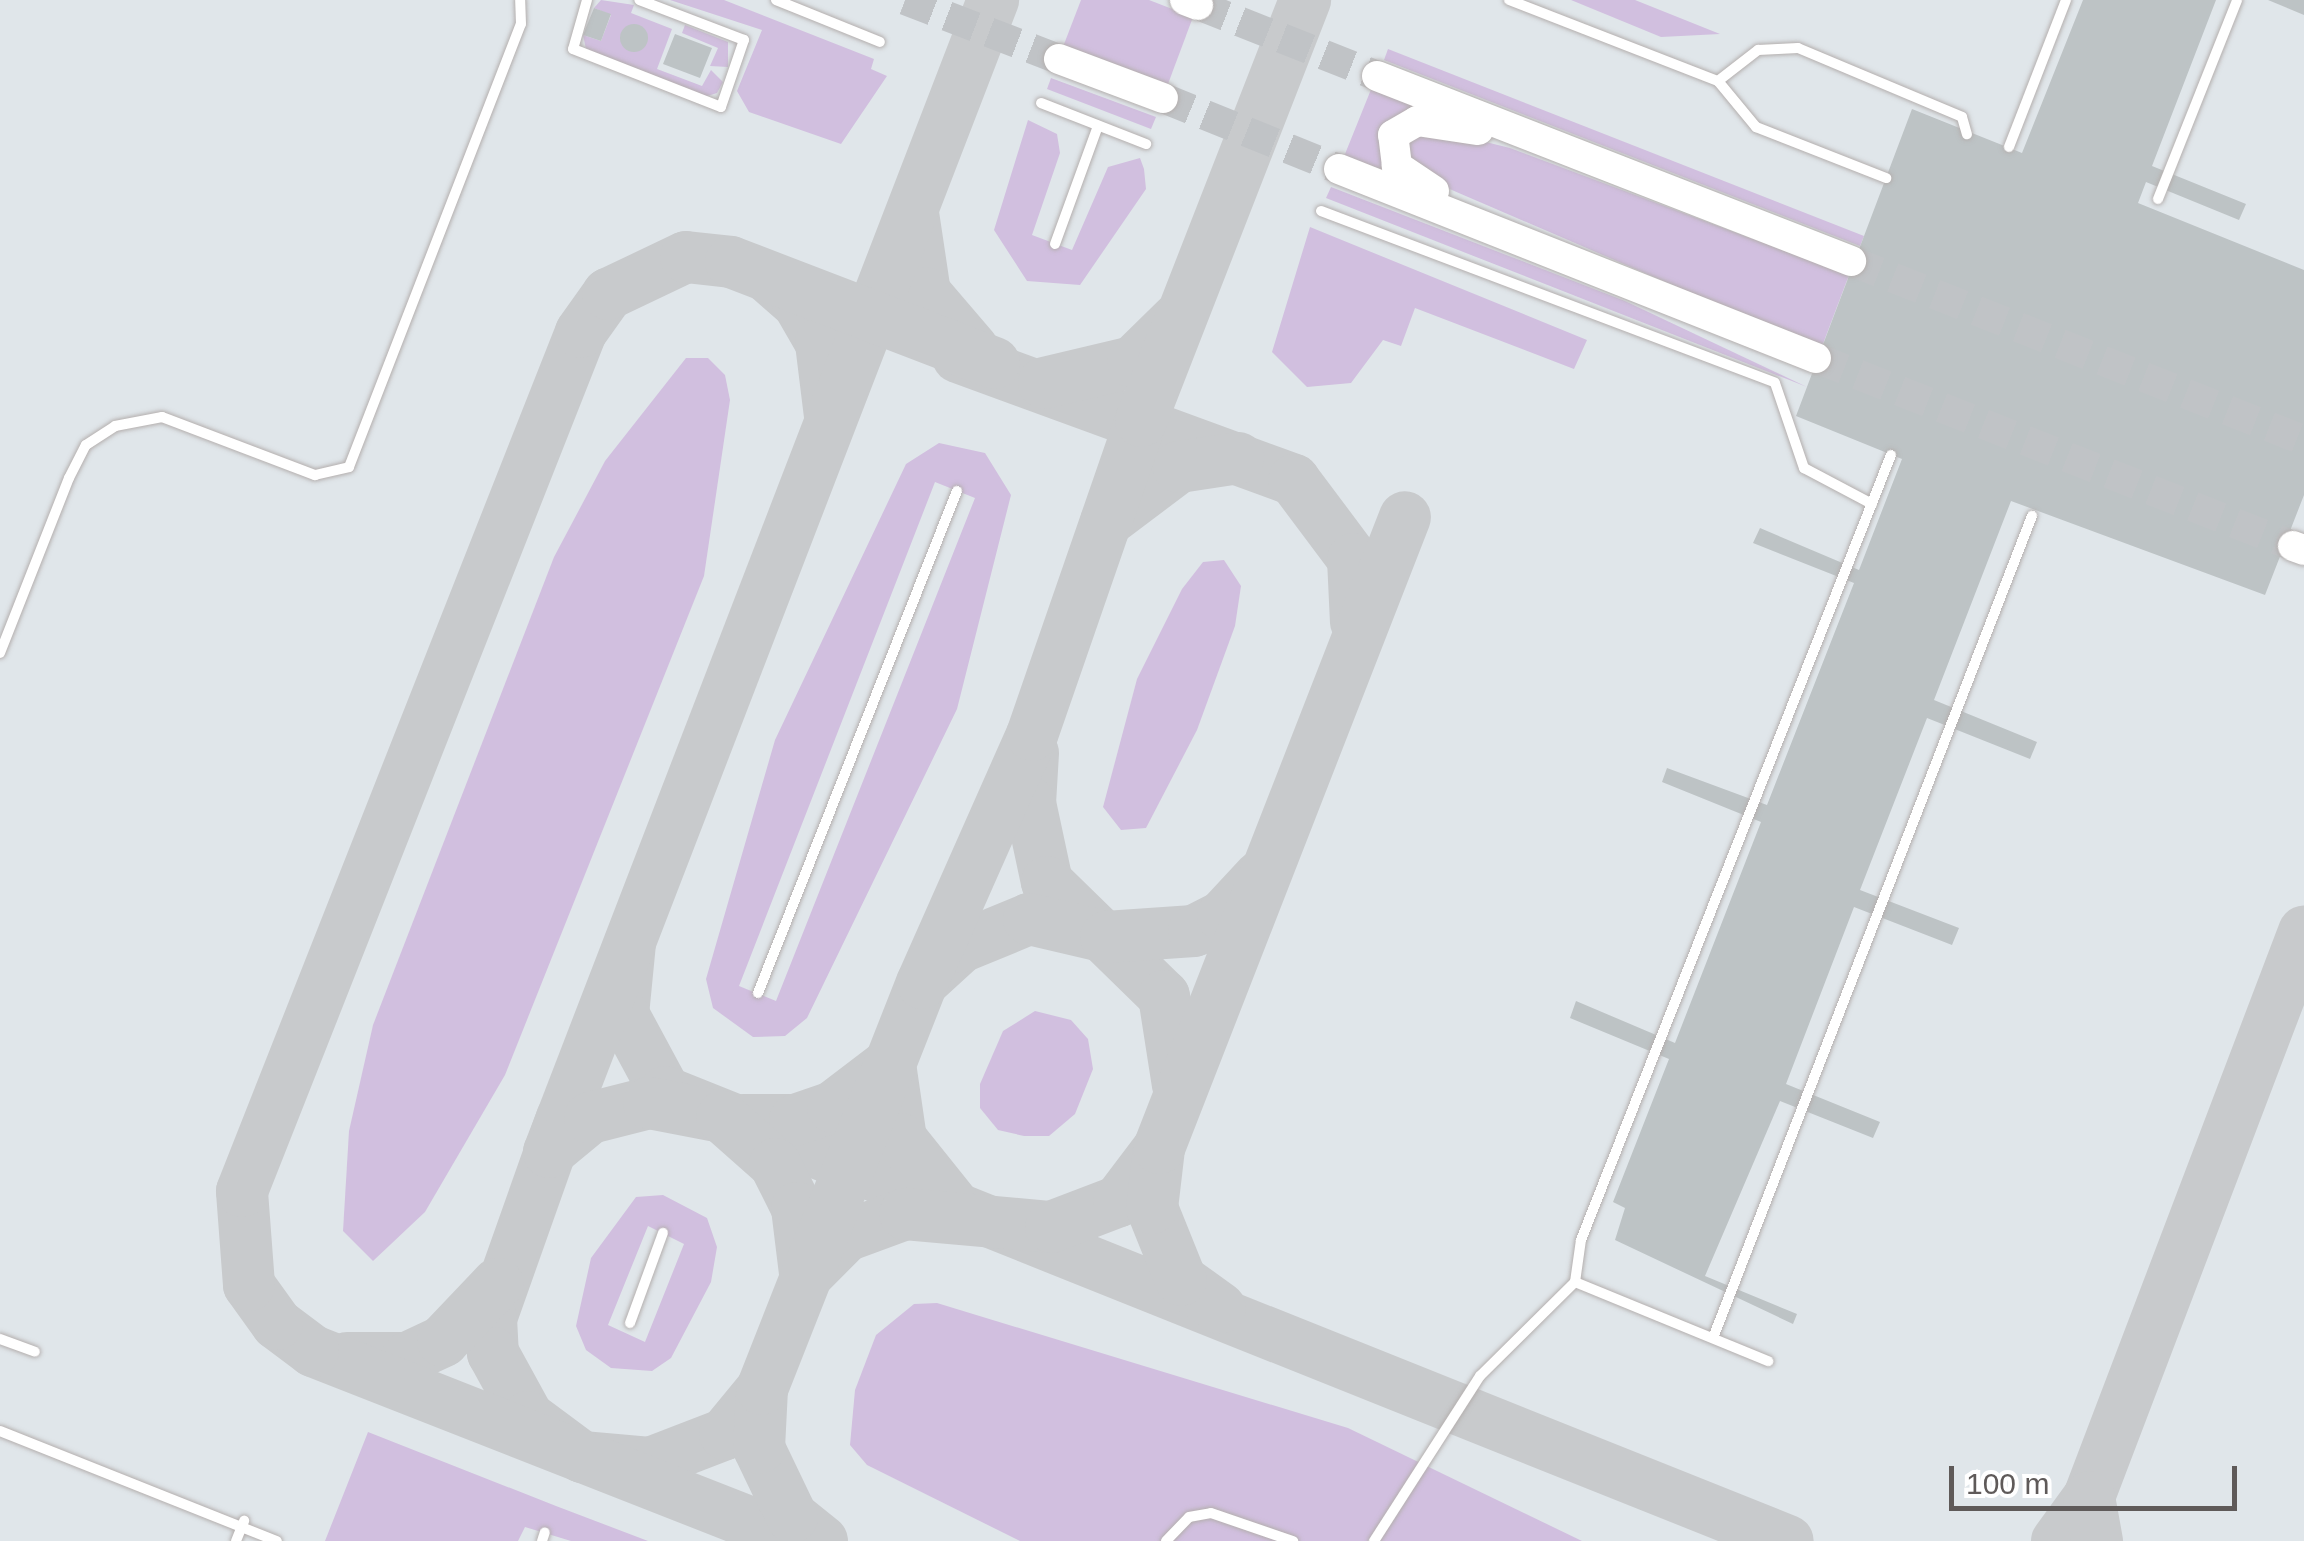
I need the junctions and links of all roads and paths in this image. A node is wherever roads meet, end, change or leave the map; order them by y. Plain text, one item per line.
1 (520, 0) edge
2 (587, 0) edge
3 (638, 0) edge
4 (776, 0) edge
5 (1509, 0) edge
6 (2066, 0) edge
7 (2237, 0) edge
8 (880, 42) dead end
9 (1058, 59) tunnel mouth
10 (1377, 76) tunnel mouth
11 (1718, 82) junction
12 (1163, 98) tunnel mouth
13 (1042, 104) dead end
14 (1098, 126) junction
15 (1968, 134) dead end
16 (1526, 136) junction
17 (1146, 144) dead end
18 (2009, 148) dead end
19 (1339, 169) tunnel mouth
20 (1886, 178) dead end
21 (2158, 199) dead end
22 (1321, 211) dead end
23 (1055, 244) dead end
24 (1542, 249) junction
25 (1851, 260) tunnel mouth
26 (1816, 358) tunnel mouth
27 (1892, 455) dead end
28 (957, 491) dead end
29 (1872, 504) junction
30 (2032, 516) dead end
31 (0, 653) edge
32 (758, 993) dead end
33 (663, 1233) dead end
34 (1575, 1282) junction
35 (630, 1322) dead end
36 (1713, 1338) junction
37 (0, 1339) edge
38 (35, 1352) dead end
39 (1768, 1360) dead end
40 (0, 1431) edge
41 (244, 1521) junction
42 (236, 1541) edge
43 (277, 1541) edge
44 (1166, 1541) edge
45 (1293, 1541) edge
46 (1374, 1541) edge

1 - 31 lane
2 - 3 lane
4 - 8 lane
5 - 11 lane
6 - 18 lane
7 - 21 lane
9 - 12 main road
10 - 16 main road
11 - 15 lane
11 - 20 lane
13 - 14 lane
14 - 17 lane
14 - 23 lane
16 - 24 main road
16 - 25 main road
19 - 24 main road
22 - 29 lane
24 - 26 main road
27 - 29 lane
28 - 32 lane
29 - 34 lane
30 - 36 lane
33 - 35 lane
34 - 36 lane
34 - 46 lane
36 - 39 lane
37 - 38 lane
40 - 41 lane
41 - 42 lane
41 - 43 lane
44 - 45 lane

